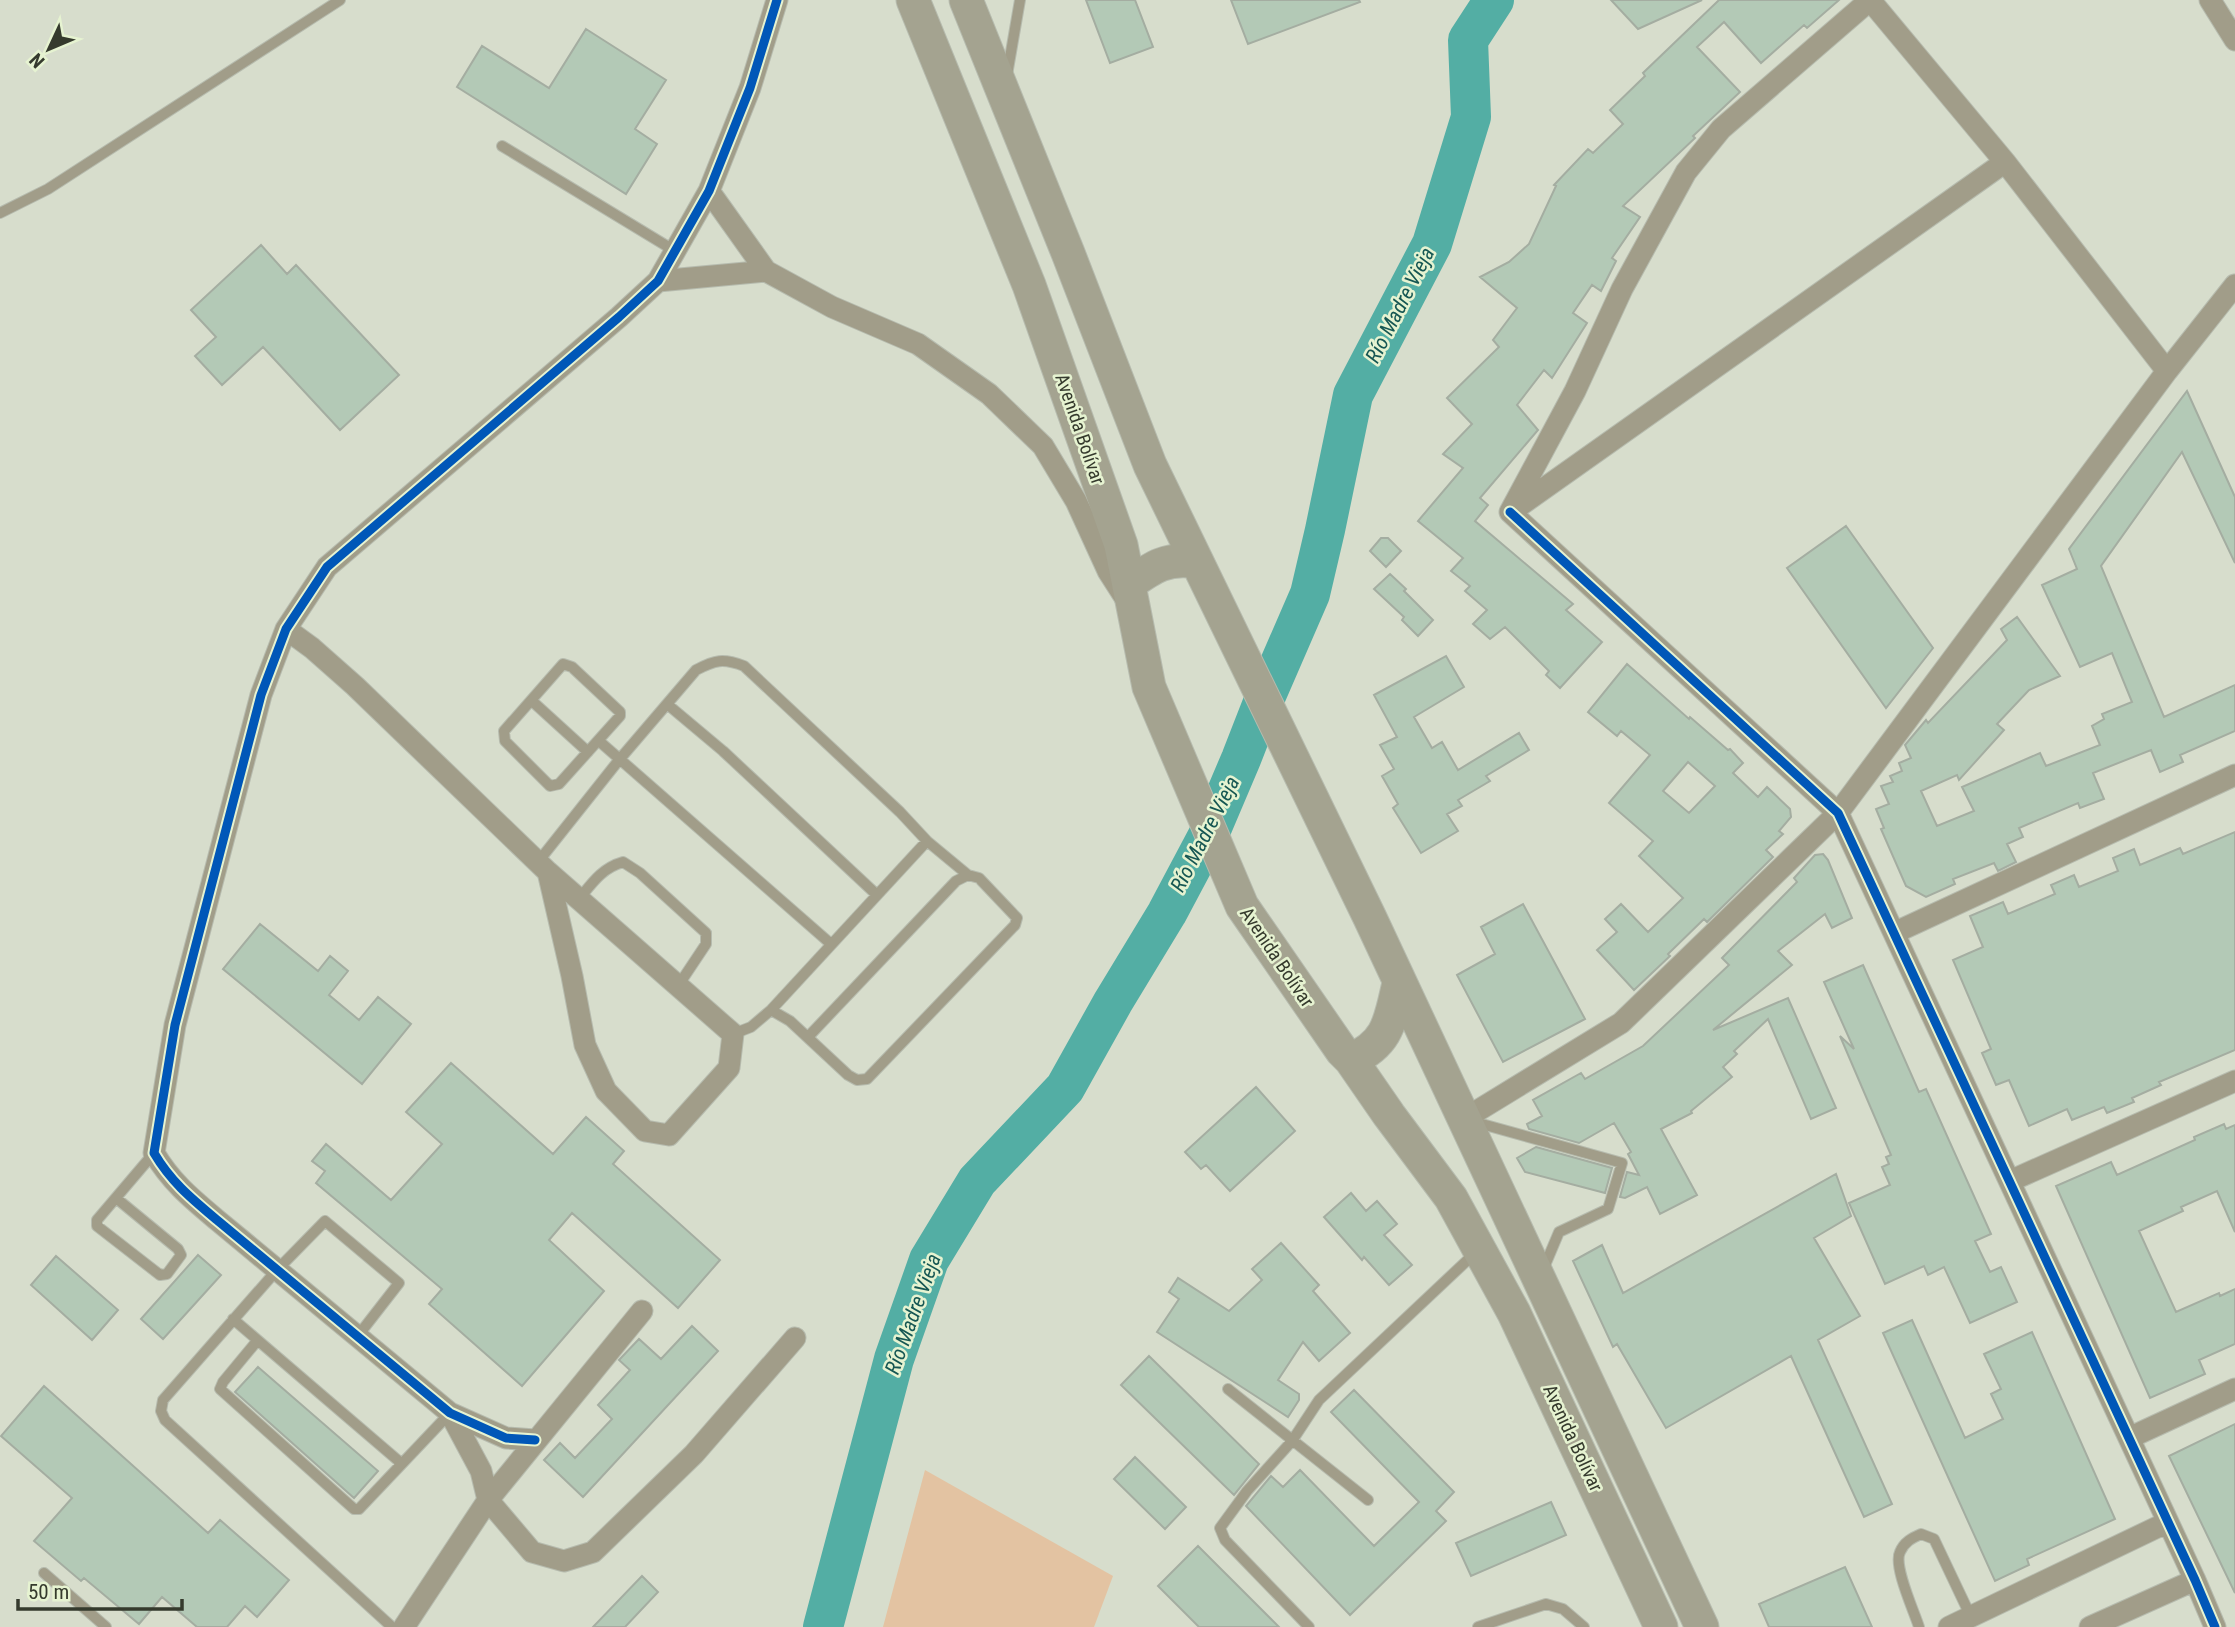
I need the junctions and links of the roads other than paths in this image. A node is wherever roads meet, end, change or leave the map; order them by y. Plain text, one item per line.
1 (340, 0) edge
2 (777, 0) edge
3 (913, 0) edge
4 (966, 0) edge
5 (1020, 0) edge
6 (1870, 0) edge
7 (2210, 0) edge
8 (2235, 40) edge
9 (1004, 94) junction
10 (502, 146) dead end
11 (2005, 162) junction
12 (709, 191) junction
13 (0, 213) edge
14 (675, 251) junction
15 (766, 271) junction
16 (658, 281) junction
17 (2235, 285) edge
18 (2167, 371) junction
19 (1510, 513) junction
20 (1197, 562) junction
21 (1129, 584) junction
22 (1137, 618) junction
23 (286, 629) junction
24 (532, 701) junction
25 (667, 704) junction
26 (599, 741) junction
27 (588, 752) junction
28 (619, 760) junction
29 (2235, 775) edge
30 (1838, 813) junction
31 (927, 841) junction
32 (543, 867) junction
33 (968, 876) junction
34 (877, 895) junction
35 (579, 899) junction
36 (1894, 933) junction
37 (831, 944) junction
38 (1399, 984) junction
39 (678, 986) junction
40 (771, 1010) junction
41 (733, 1034) junction
42 (808, 1037) junction
43 (1346, 1055) junction
44 (2235, 1081) edge
45 (1464, 1119) junction
46 (154, 1153) junction
47 (2010, 1181) junction
48 (116, 1198) junction
49 (1479, 1249) junction
50 (277, 1270) junction
51 (1539, 1279) junction
52 (642, 1311) dead end
53 (233, 1319) junction
54 (356, 1336) junction
55 (795, 1338) dead end
56 (257, 1341) junction
57 (1228, 1389) dead end
58 (2235, 1389) edge
59 (450, 1413) junction
60 (2129, 1438) junction
61 (535, 1440) junction
62 (1292, 1441) junction
63 (401, 1463) junction
64 (488, 1500) junction
65 (1368, 1500) dead end
66 (2168, 1522) junction
67 (44, 1573) dead end
68 (2195, 1580) junction
69 (1971, 1617) junction
70 (106, 1627) edge
71 (392, 1627) edge
72 (404, 1627) edge
73 (1309, 1627) edge
74 (1478, 1627) edge
75 (1584, 1627) edge
76 (1661, 1627) edge
77 (1702, 1627) edge
78 (1919, 1627) edge
79 (1949, 1627) edge
80 (2090, 1627) edge
81 (2215, 1627) edge

1 - 13 lane
2 - 12 street
3 - 21 main road, Avenida Bolívar
4 - 9 main road, Avenida Bolívar
5 - 9 lane
6 - 11 street
6 - 19 street
7 - 8 street
9 - 20 main road, Avenida Bolívar
10 - 14 lane
11 - 18 street
11 - 19 street
12 - 14 street
12 - 15 street
14 - 16 street
15 - 16 street
15 - 22 street
16 - 23 street
17 - 18 street
18 - 30 street
19 - 30 street
20 - 21 main road
20 - 38 main road, Avenida Bolívar
21 - 22 main road, Avenida Bolívar
22 - 43 main road, Avenida Bolívar
23 - 32 street
23 - 46 street
24 - 26 lane
24 - 27 lane
24 - 27 lane
25 - 28 lane
25 - 31 lane
25 - 34 lane
26 - 27 lane
26 - 28 lane
28 - 32 lane
28 - 37 lane
29 - 36 street
30 - 36 street
30 - 45 street
31 - 33 lane
31 - 34 lane
32 - 35 street
32 - 41 street
33 - 42 lane
33 - 42 lane
34 - 37 lane
35 - 39 street
35 - 39 lane
36 - 47 street
37 - 40 lane
38 - 43 main road
38 - 45 main road, Avenida Bolívar
39 - 41 street
40 - 41 lane
40 - 42 lane
43 - 49 main road, Avenida Bolívar
44 - 47 street
45 - 51 main road, Avenida Bolívar
45 - 51 lane
46 - 48 lane
46 - 50 street
47 - 60 street
48 - 48 lane
49 - 62 lane
49 - 76 main road, Avenida Bolívar
50 - 53 lane
50 - 54 street
50 - 54 lane
51 - 77 main road, Avenida Bolívar
52 - 61 street
53 - 56 lane
53 - 71 lane
54 - 59 street
55 - 64 street
56 - 63 lane
56 - 63 lane
57 - 62 lane
58 - 60 street
59 - 61 street
59 - 63 lane
59 - 64 street
60 - 66 street
61 - 64 street
62 - 65 lane
62 - 73 lane
64 - 72 street
66 - 68 street
66 - 69 street
67 - 70 lane
68 - 80 street
68 - 81 street
69 - 78 lane
69 - 79 street
74 - 75 lane

